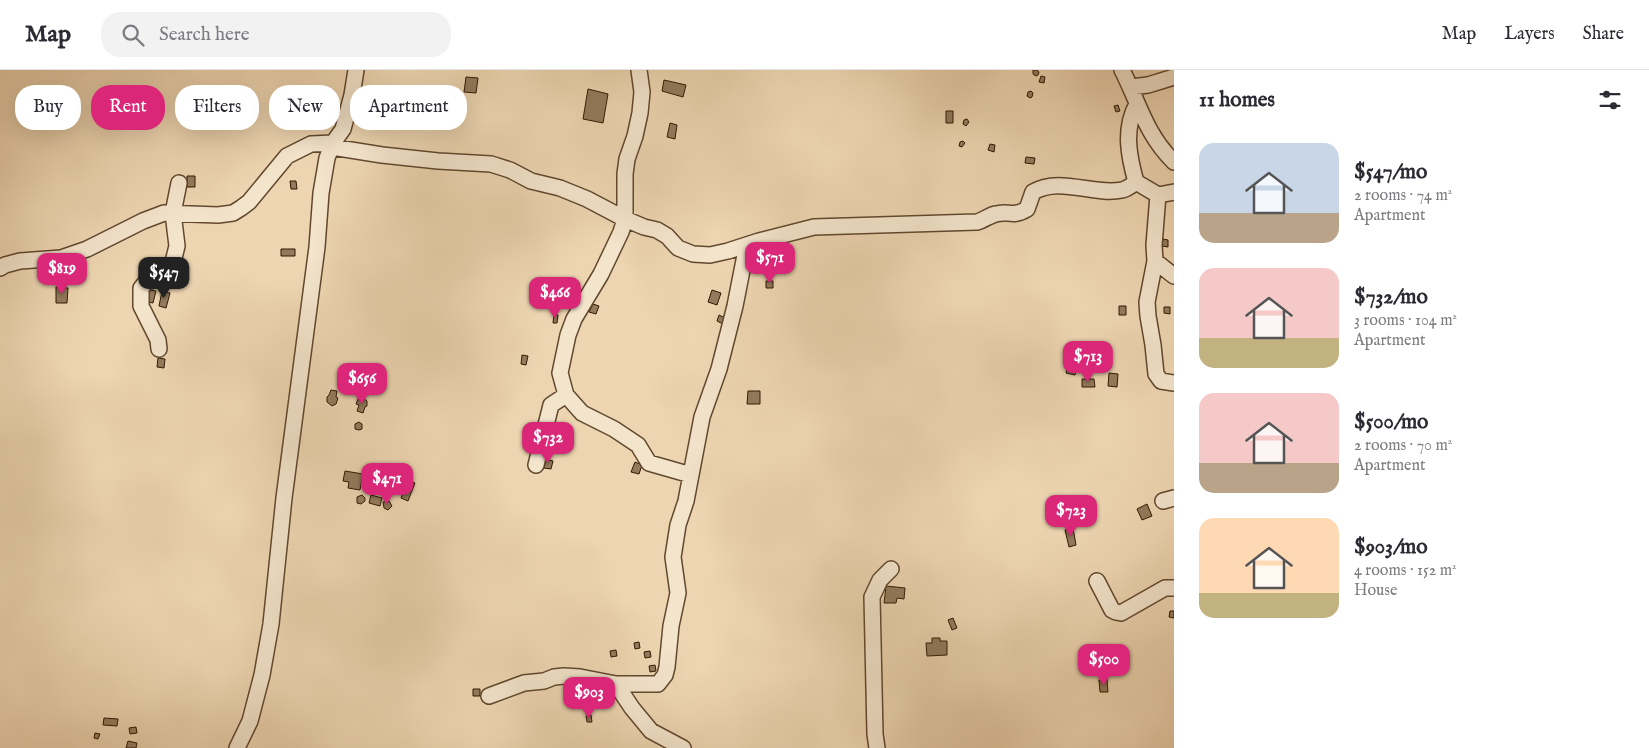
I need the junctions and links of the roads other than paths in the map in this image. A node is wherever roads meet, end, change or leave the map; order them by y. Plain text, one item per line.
1 (356, 70) edge
2 (639, 70) edge
3 (1122, 70) edge
4 (1174, 77) edge
5 (1131, 87) junction
6 (1137, 104) junction
7 (332, 145) junction
8 (1174, 162) edge
9 (1136, 182) junction
10 (179, 183) dead end
11 (1174, 192) edge
12 (1158, 195) junction
13 (173, 212) junction
14 (625, 219) junction
15 (747, 246) junction
16 (1155, 261) junction
17 (0, 268) edge
18 (1174, 276) edge
19 (159, 350) dead end
20 (1174, 383) edge
21 (566, 395) junction
22 (536, 465) dead end
23 (691, 475) junction
24 (891, 569) dead end
25 (1097, 582) dead end
26 (1174, 588) edge
27 (616, 684) junction
28 (489, 696) dead end
29 (237, 748) edge
30 (683, 748) edge
31 (877, 748) edge

1 - 7 street
2 - 14 street
3 - 5 street
4 - 5 street
5 - 6 street
6 - 8 street
6 - 9 street
7 - 13 street
7 - 14 street
7 - 29 street
9 - 12 street
9 - 15 street
10 - 13 street
11 - 12 street
12 - 16 street
13 - 17 street
13 - 19 street
14 - 15 street
14 - 21 street
15 - 23 street
16 - 18 street
16 - 20 street
21 - 22 street
21 - 23 street
23 - 27 street
24 - 31 street
25 - 26 street
27 - 28 street
27 - 30 street

